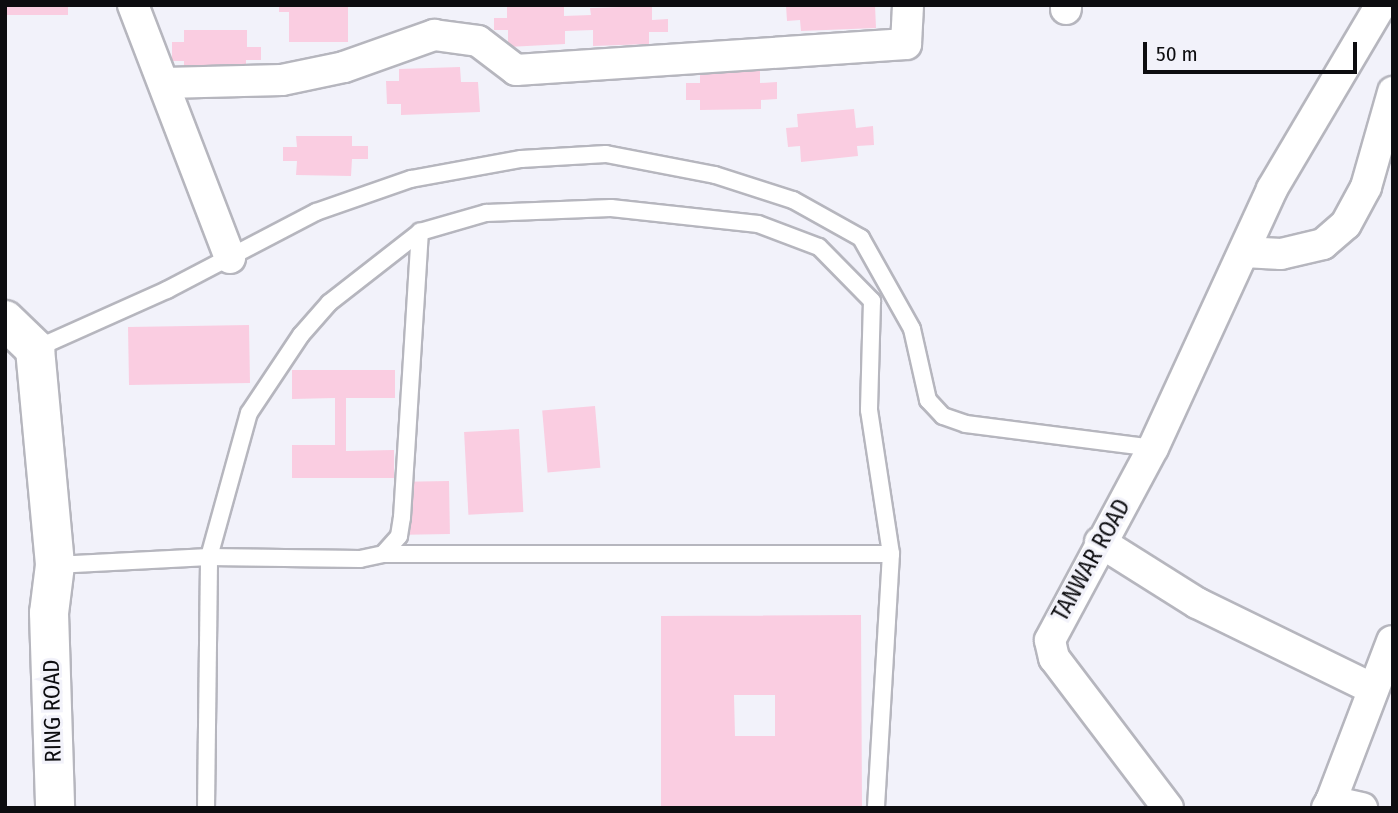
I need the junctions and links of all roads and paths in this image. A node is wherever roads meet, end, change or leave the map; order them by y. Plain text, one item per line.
1 (133, 5) edge
2 (908, 5) edge
3 (1383, 11) edge
4 (165, 83) junction
5 (1393, 92) edge
6 (420, 232) junction
7 (1244, 252) junction
8 (230, 258) junction
9 (5, 320) edge
10 (35, 349) junction
11 (1153, 448) junction
12 (1100, 542) junction
13 (383, 554) junction
14 (891, 554) junction
15 (209, 557) junction
16 (55, 565) junction
17 (1392, 641) edge
18 (1373, 689) junction
19 (1329, 804) edge
20 (55, 808) edge
21 (206, 808) edge
22 (876, 808) edge
23 (1168, 808) edge
24 (1362, 808) edge

1 - 4 street
2 - 4 street
3 - 7 street, TANWAR ROAD
4 - 8 street
5 - 7 street
6 - 13 lane
6 - 14 lane
6 - 15 lane
7 - 11 street, TANWAR ROAD
8 - 10 lane
8 - 11 lane
9 - 10 main road
10 - 16 main road, RING ROAD
11 - 12 street, TANWAR ROAD
12 - 18 street
12 - 23 street, TANWAR ROAD
13 - 14 lane
13 - 15 lane
14 - 22 lane
15 - 16 lane
15 - 21 lane
16 - 20 main road, RING ROAD
17 - 18 street
18 - 19 street
19 - 24 street

